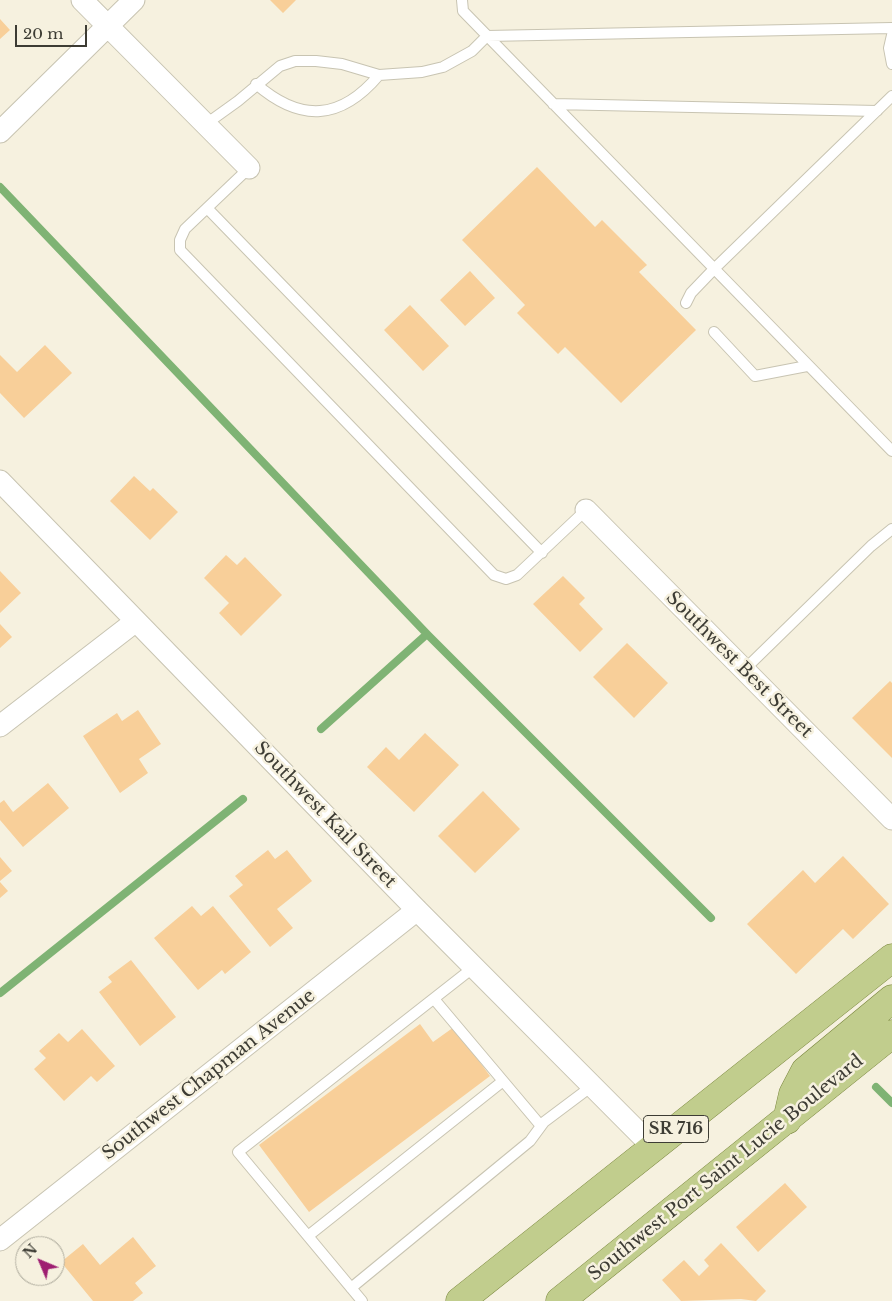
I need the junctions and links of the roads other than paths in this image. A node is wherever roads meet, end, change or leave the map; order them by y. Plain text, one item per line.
1 (82, 0) edge
2 (134, 0) edge
3 (462, 0) edge
4 (107, 26) junction
5 (892, 28) edge
6 (892, 35) edge
7 (487, 36) junction
8 (892, 64) edge
9 (379, 75) junction
10 (256, 84) junction
11 (892, 96) edge
12 (553, 104) junction
13 (877, 111) junction
14 (206, 124) junction
15 (0, 132) edge
16 (249, 168) joint
17 (207, 208) junction
18 (714, 270) junction
19 (686, 303) dead end
20 (714, 332) dead end
21 (807, 366) junction
22 (892, 451) edge
23 (0, 481) edge
24 (586, 510) joint
25 (892, 529) edge
26 (542, 553) junction
27 (136, 621) junction
28 (744, 670) junction
29 (0, 726) edge
30 (892, 819) edge
31 (418, 910) junction
32 (892, 958) edge
33 (474, 967) junction
34 (434, 999) junction
35 (892, 999) edge
36 (892, 1034) edge
37 (504, 1081) junction
38 (592, 1086) junction
39 (787, 1120) junction
40 (541, 1126) junction
41 (653, 1147) junction
42 (308, 1236) junction
43 (0, 1240) edge
44 (351, 1288) junction
45 (463, 1300) edge
46 (362, 1301) edge
47 (560, 1301) edge

1 - 4 street
2 - 4 street
3 - 7 lane
4 - 14 street
4 - 15 street
5 - 7 lane
6 - 8 lane
7 - 9 lane
7 - 12 lane
9 - 10 lane
9 - 10 lane
10 - 14 lane
11 - 13 lane
12 - 13 lane
12 - 18 lane
13 - 18 lane
14 - 16 street
16 - 17 lane
17 - 26 lane
17 - 26 lane
18 - 19 lane
18 - 21 lane
20 - 21 lane
21 - 22 lane
23 - 27 street, Southwest Kail Street
24 - 26 lane
24 - 28 street, Southwest Best Street
25 - 28 lane
27 - 29 street
27 - 31 street, Southwest Kail Street
28 - 30 street, Southwest Best Street
31 - 33 street, Southwest Kail Street
31 - 43 street, Southwest Chapman Avenue
32 - 41 main road, SR 716
33 - 34 lane
33 - 38 street, Southwest Kail Street
34 - 37 lane
34 - 42 lane
35 - 39 main road
36 - 39 main road, Southwest Port Saint Lucie Boulevard
37 - 40 lane
37 - 42 lane
38 - 40 lane
38 - 41 street, Southwest Kail Street
39 - 47 main road, Southwest Port Saint Lucie Boulevard
40 - 44 lane
41 - 45 main road, SR 716
42 - 44 lane
44 - 46 lane

